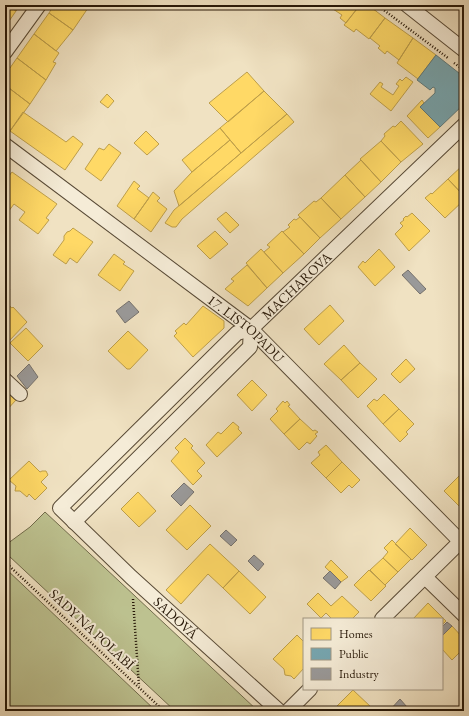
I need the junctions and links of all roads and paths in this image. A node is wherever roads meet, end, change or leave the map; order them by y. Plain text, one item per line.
1 (39, 5) edge
2 (377, 5) edge
3 (407, 5) edge
4 (464, 50) edge
5 (5, 52) edge
6 (464, 70) edge
7 (464, 125) edge
8 (5, 145) edge
9 (251, 329) junction
10 (5, 380) edge
11 (20, 394) dead end
12 (74, 522) junction
13 (462, 540) edge
14 (5, 562) edge
15 (131, 577) junction
16 (424, 577) junction
17 (464, 615) edge
18 (383, 618) edge
19 (139, 687) junction
20 (309, 690) edge
21 (164, 711) edge
22 (279, 711) edge
23 (288, 711) edge

1 - 5 street
2 - 6 path
3 - 4 street
7 - 9 street, MACHAROVA
8 - 9 street, 17. LISTOPADU
9 - 12 street, MACHAROVA
9 - 12 street, SADOVÁ
9 - 13 street, 17. LISTOPADU
10 - 11 street
12 - 15 street, SADOVÁ
13 - 16 street
14 - 19 path, SADY NA POLABÍ
15 - 19 path
15 - 22 street, SADOVÁ
16 - 17 street
16 - 18 street
19 - 21 path, SADY NA POLABÍ
20 - 23 street

